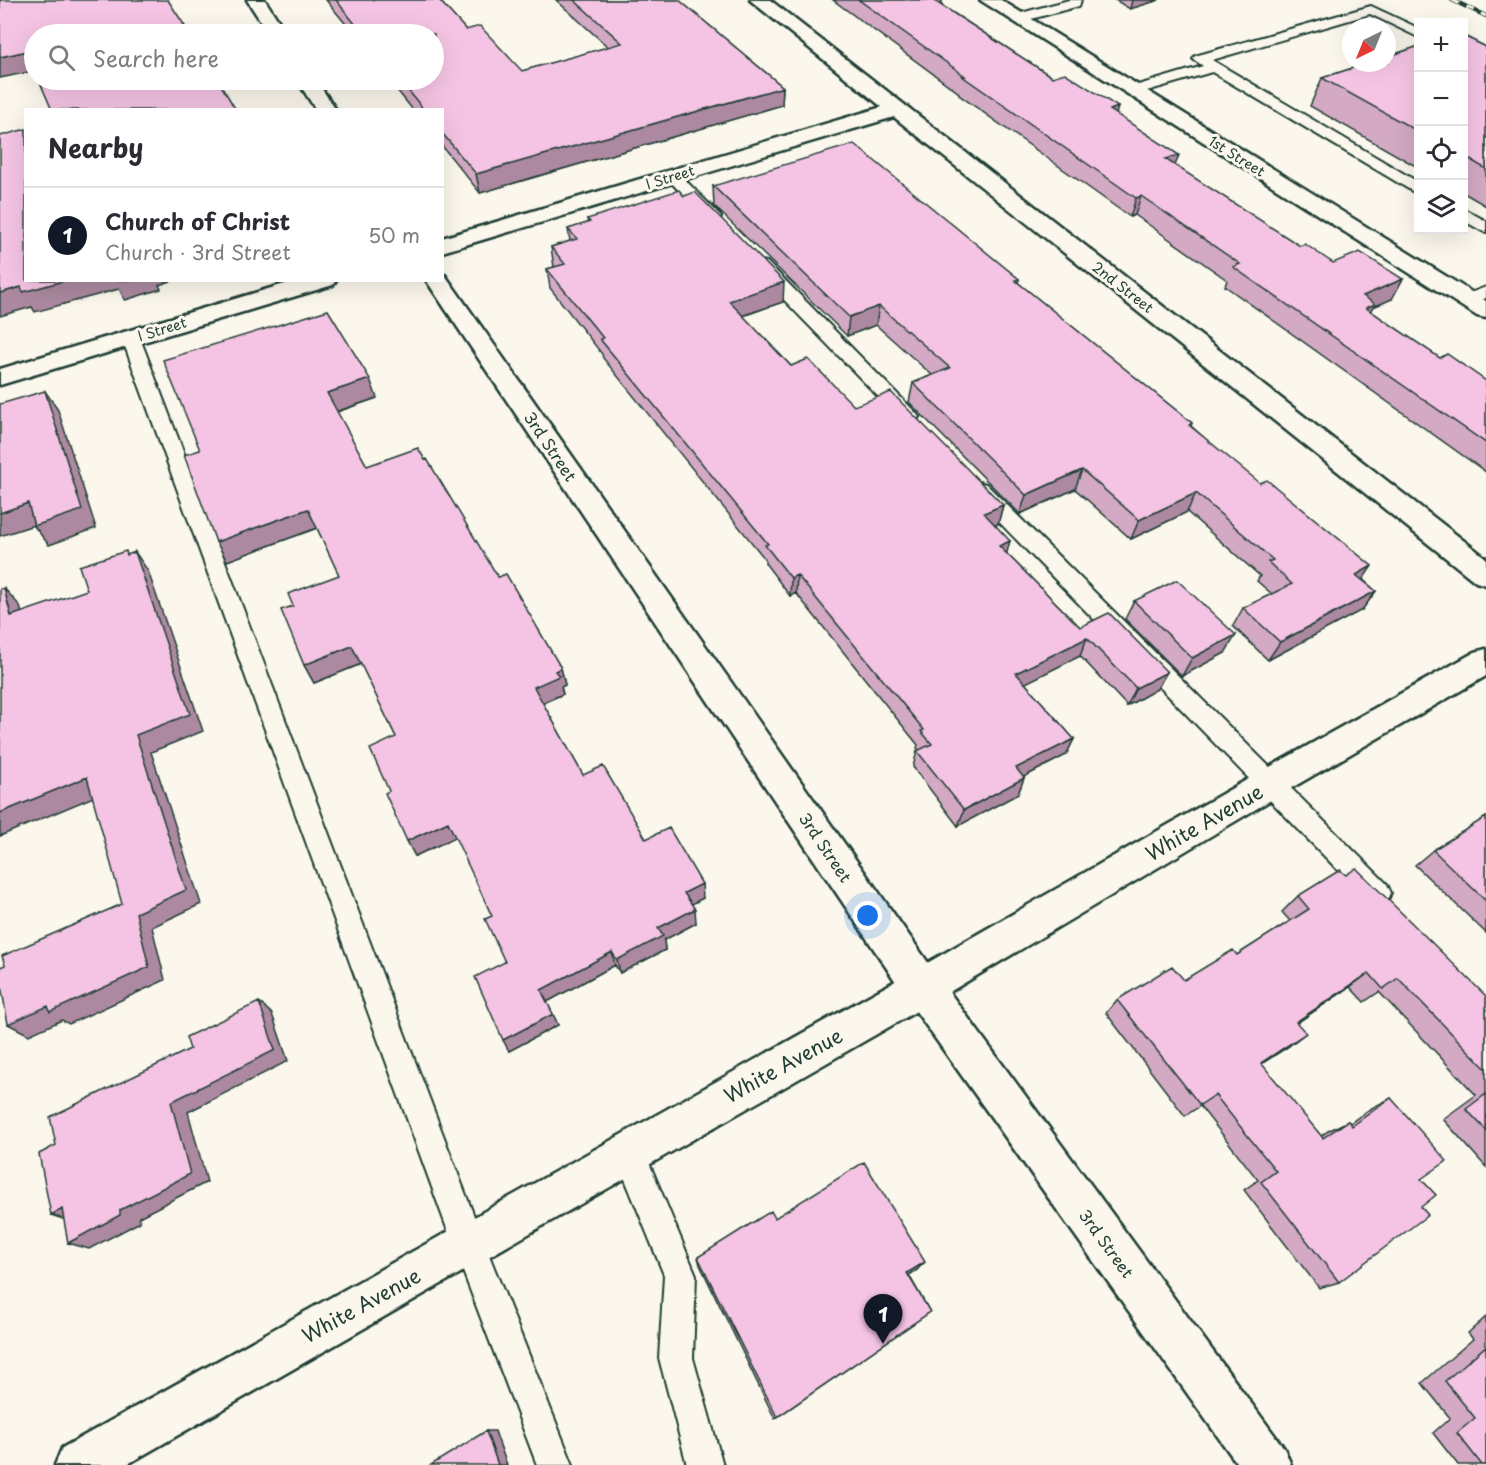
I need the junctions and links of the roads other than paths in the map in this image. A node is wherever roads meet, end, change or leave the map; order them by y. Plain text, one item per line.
1 (256, 0) edge
2 (759, 0) edge
3 (989, 0) edge
4 (1076, 0) edge
5 (1018, 18) junction
6 (272, 24) edge
7 (1414, 31) edge
8 (1214, 68) junction
9 (313, 90) edge
10 (1133, 91) junction
11 (325, 108) edge
12 (898, 109) junction
13 (673, 176) junction
14 (1414, 185) edge
15 (1468, 217) edge
16 (723, 228) edge
17 (1486, 228) edge
18 (444, 244) edge
19 (749, 253) edge
20 (318, 282) edge
21 (438, 282) edge
22 (1480, 301) edge
23 (131, 338) junction
24 (0, 377) edge
25 (925, 433) edge
26 (967, 476) edge
27 (1486, 574) edge
28 (1486, 661) edge
29 (1269, 784) junction
30 (1394, 909) edge
31 (922, 987) junction
32 (629, 1152) junction
33 (469, 1245) junction
34 (79, 1465) edge
35 (555, 1465) edge
36 (705, 1465) edge
37 (1267, 1465) edge

1 - 6 street
2 - 12 street, 2nd Street
3 - 5 street, 1st Street
4 - 5 lane
5 - 10 street, 1st Street
7 - 8 lane
8 - 10 lane
8 - 14 lane
9 - 11 street
10 - 22 street, 1st Street
12 - 13 street, I Street
12 - 27 street, 2nd Street
13 - 16 lane
13 - 18 street, I Street
15 - 17 lane
19 - 25 lane
20 - 23 street, I Street
21 - 31 street, 3rd Street
23 - 24 street, I Street
23 - 33 lane
26 - 29 lane
28 - 29 street, White Avenue
29 - 30 lane
29 - 31 street, White Avenue
31 - 32 street, White Avenue
31 - 37 street, 3rd Street
32 - 33 street, White Avenue
32 - 36 lane
33 - 34 street, White Avenue
33 - 35 lane

